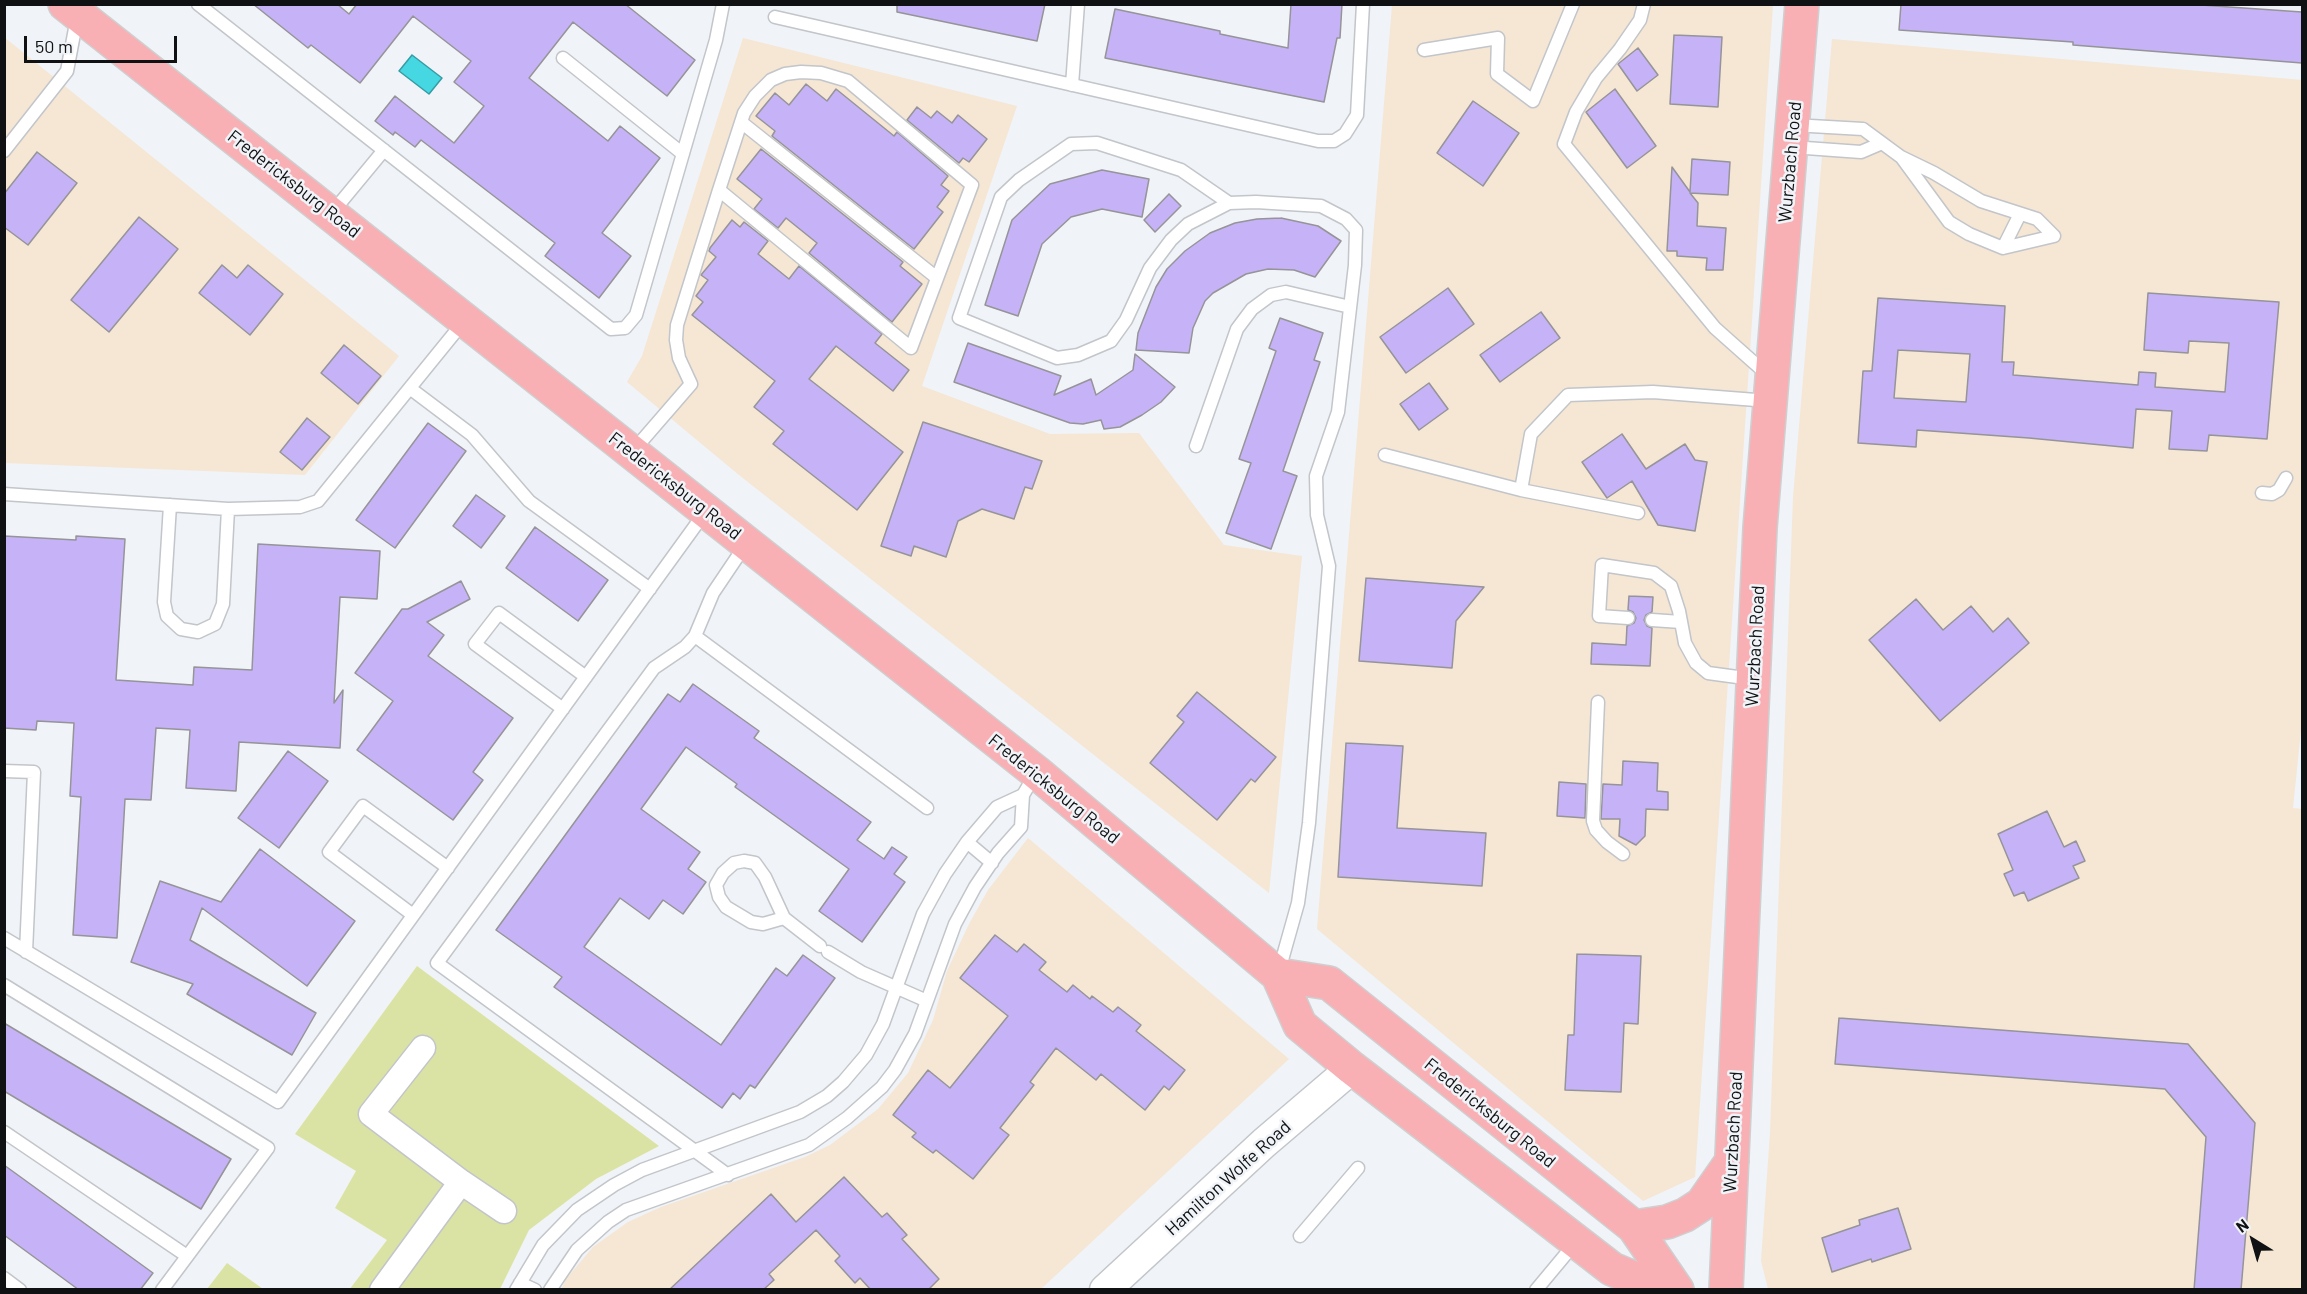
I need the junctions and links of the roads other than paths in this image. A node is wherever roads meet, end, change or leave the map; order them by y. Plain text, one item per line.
1 (198, 4) edge
2 (723, 4) edge
3 (1078, 4) edge
4 (1363, 4) edge
5 (1572, 4) edge
6 (1644, 4) edge
7 (1802, 4) edge
8 (74, 8) edge
9 (775, 17) dead end
10 (1424, 50) dead end
11 (563, 58) dead end
12 (1072, 85) junction
13 (741, 122) junction
14 (1792, 136) junction
15 (1882, 143) junction
16 (384, 150) junction
17 (4, 151) edge
18 (683, 154) junction
19 (1901, 158) junction
20 (719, 190) junction
21 (1229, 203) junction
22 (331, 214) junction
23 (2020, 214) junction
24 (2003, 248) junction
25 (937, 279) junction
26 (1350, 307) junction
27 (465, 320) junction
28 (411, 389) junction
29 (1771, 390) junction
30 (1196, 446) dead end
31 (632, 452) junction
32 (1384, 455) dead end
33 (1521, 490) junction
34 (4, 494) edge
35 (170, 505) junction
36 (228, 508) junction
37 (706, 510) junction
38 (1638, 513) dead end
39 (747, 543) junction
40 (650, 589) junction
41 (1628, 618) dead end
42 (1652, 620) dead end
43 (1681, 622) junction
44 (695, 636) junction
45 (586, 677) junction
46 (1754, 680) junction
47 (1598, 702) dead end
48 (563, 709) junction
49 (4, 771) edge
50 (1029, 784) junction
51 (927, 808) dead end
52 (966, 842) junction
53 (1623, 854) dead end
54 (992, 863) junction
55 (448, 868) junction
56 (413, 915) junction
57 (784, 918) junction
58 (4, 938) edge
59 (26, 952) junction
60 (1278, 975) junction
61 (4, 985) edge
62 (897, 987) junction
63 (927, 1001) junction
64 (423, 1048) dead end
65 (1423, 1059) junction
66 (1352, 1068) junction
67 (4, 1132) edge
68 (695, 1151) junction
69 (1732, 1161) junction
70 (1358, 1168) dead end
71 (728, 1175) junction
72 (461, 1182) junction
73 (504, 1210) dead end
74 (1634, 1227) junction
75 (1300, 1236) dead end
76 (1577, 1242) junction
77 (187, 1256) junction
78 (4, 1278) edge
79 (518, 1286) edge
80 (20, 1290) edge
81 (162, 1290) edge
82 (382, 1290) edge
83 (535, 1290) edge
84 (550, 1290) edge
85 (1105, 1290) edge
86 (1536, 1290) edge
87 (1662, 1290) edge
88 (1677, 1290) edge
89 (1726, 1290) edge

1 - 16 lane
2 - 18 lane
3 - 12 lane
4 - 12 lane
5 - 10 lane
6 - 29 lane
7 - 14 main road, Wurzbach Road
8 - 17 lane
8 - 22 main road, Fredericksburg Road
9 - 12 lane
11 - 18 lane
13 - 20 lane
13 - 25 lane
13 - 25 lane
14 - 15 lane
14 - 15 lane
14 - 29 main road, Wurzbach Road
15 - 19 lane
16 - 18 lane
16 - 22 lane
19 - 23 lane
19 - 24 lane
20 - 25 lane
20 - 31 lane
21 - 21 lane
21 - 26 lane
22 - 27 main road, Fredericksburg Road
23 - 24 lane
23 - 24 lane
26 - 30 lane
26 - 60 lane
27 - 28 lane
27 - 31 main road, Fredericksburg Road
28 - 36 lane
28 - 40 lane
29 - 33 lane
29 - 46 main road, Wurzbach Road
31 - 37 main road, Fredericksburg Road
32 - 33 lane
33 - 38 lane
34 - 35 lane
35 - 36 lane
35 - 36 lane
37 - 39 main road, Fredericksburg Road
37 - 40 lane
39 - 44 lane
39 - 50 main road, Fredericksburg Road
40 - 45 lane
41 - 43 lane
42 - 43 lane
43 - 46 lane
44 - 51 lane
44 - 68 lane
45 - 48 lane
45 - 48 lane
46 - 69 main road, Wurzbach Road
47 - 53 lane
48 - 55 lane
49 - 59 lane
50 - 52 lane
50 - 54 lane
50 - 60 main road, Fredericksburg Road
52 - 54 lane
52 - 62 lane
54 - 63 lane
55 - 56 lane
55 - 56 lane
56 - 59 lane
57 - 57 lane
57 - 62 lane
58 - 59 lane
60 - 65 main road, Fredericksburg Road
60 - 66 main road, Fredericksburg Road
61 - 77 lane
62 - 63 lane
62 - 68 lane
63 - 71 lane
64 - 72 street
65 - 66 main road
65 - 74 main road, Fredericksburg Road
66 - 76 main road, Fredericksburg Road
66 - 85 street, Hamilton Wolfe Road
67 - 77 lane
68 - 71 lane
68 - 79 lane
69 - 74 main road
69 - 89 main road, Wurzbach Road
70 - 75 lane
71 - 84 lane
72 - 73 street
72 - 82 street
74 - 88 main road, Fredericksburg Road
76 - 86 lane
76 - 87 main road, Fredericksburg Road
77 - 81 lane
78 - 80 lane
79 - 83 lane

